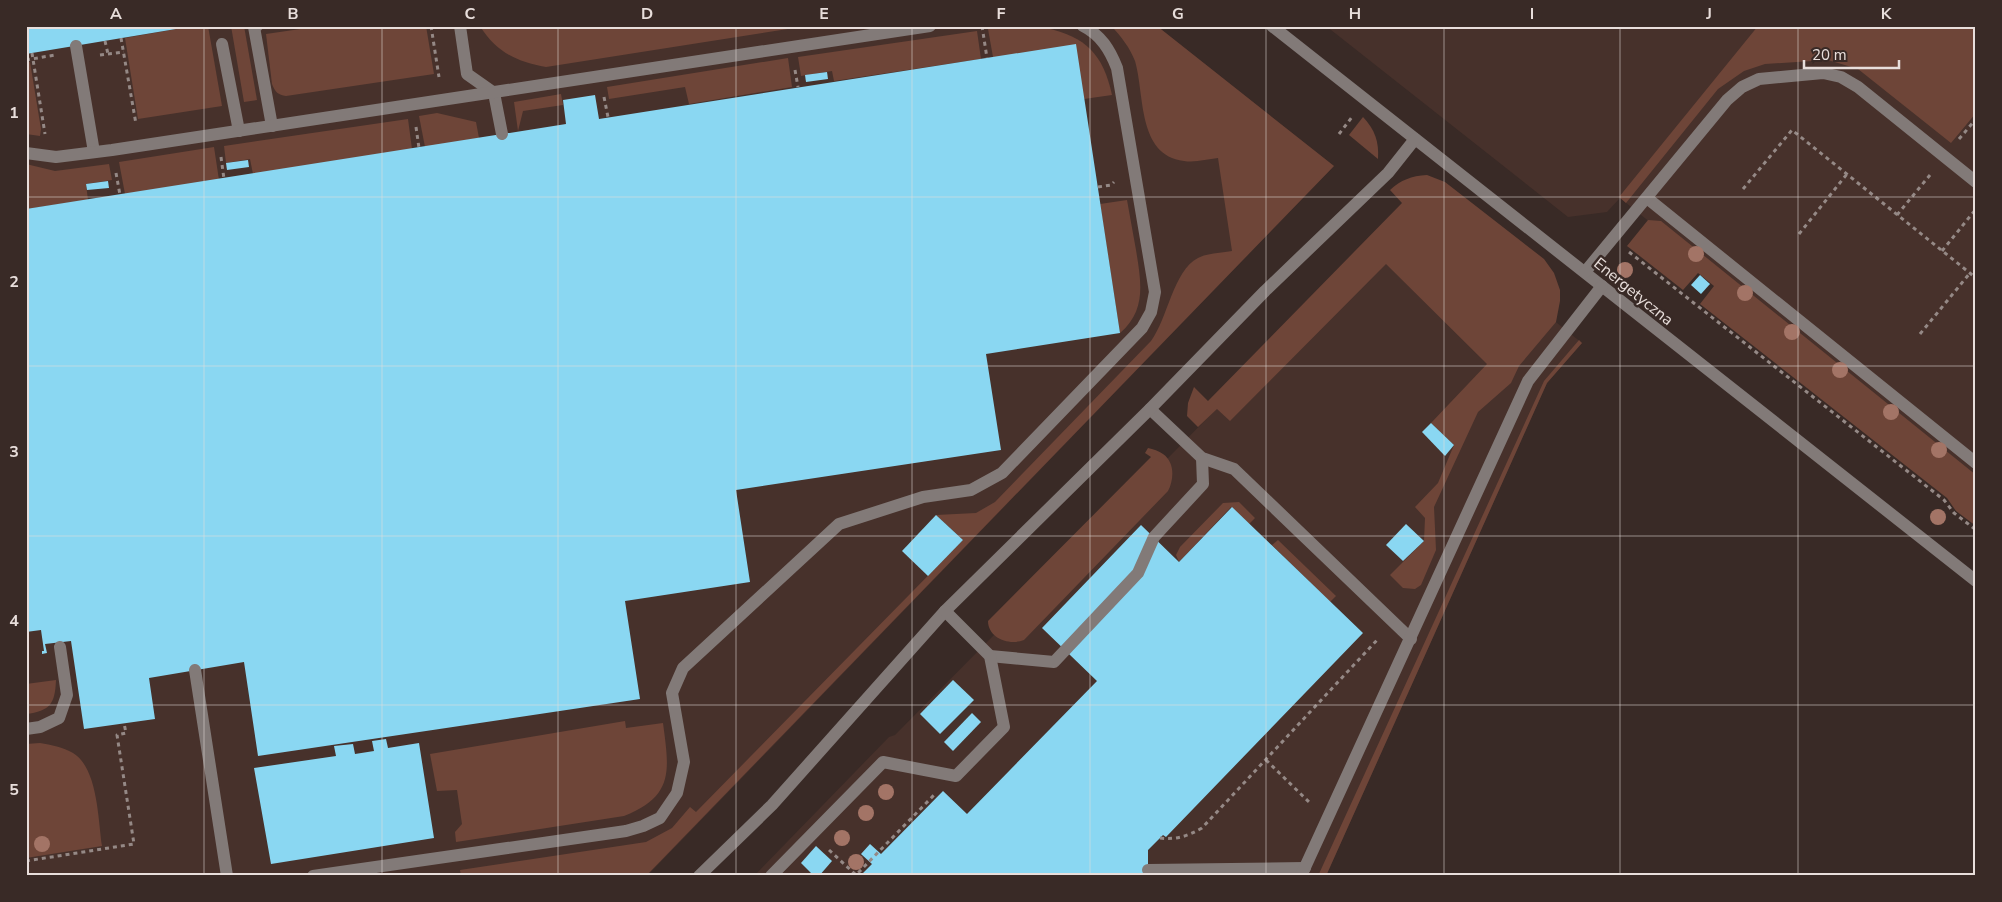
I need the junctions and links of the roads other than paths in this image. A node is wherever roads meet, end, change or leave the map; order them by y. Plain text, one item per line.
1 (257, 26) edge
2 (460, 26) edge
3 (930, 26) edge
4 (1083, 26) edge
5 (1272, 26) edge
6 (222, 44) dead end
7 (76, 46) dead end
8 (494, 93) junction
9 (272, 126) junction
10 (240, 131) junction
11 (502, 134) dead end
12 (1415, 139) junction
13 (94, 152) junction
14 (26, 153) edge
15 (1976, 182) edge
16 (1647, 198) junction
17 (1585, 272) junction
18 (1602, 286) junction
19 (1150, 408) junction
20 (1202, 458) junction
21 (1976, 463) edge
22 (1976, 581) edge
23 (945, 611) junction
24 (1411, 639) junction
25 (60, 647) dead end
26 (990, 656) junction
27 (195, 670) dead end
28 (26, 729) edge
29 (1148, 870) dead end
30 (1303, 872) edge
31 (227, 876) edge
32 (313, 876) edge
33 (699, 876) edge
34 (771, 876) edge

1 - 9 street
2 - 8 street
3 - 8 street
4 - 32 street
5 - 12 street, Energetyczna
6 - 10 street
7 - 13 street
8 - 9 street
8 - 11 street
9 - 10 street
10 - 13 street
12 - 17 street, Energetyczna
12 - 19 street
13 - 14 street
15 - 16 street
16 - 17 street
16 - 21 street
17 - 18 street, Energetyczna
18 - 22 street, Energetyczna
18 - 24 street
19 - 20 street
19 - 23 street
20 - 24 street
20 - 26 street
23 - 26 street
23 - 33 street
24 - 30 street
25 - 28 street
26 - 34 street
27 - 31 street
29 - 30 street

